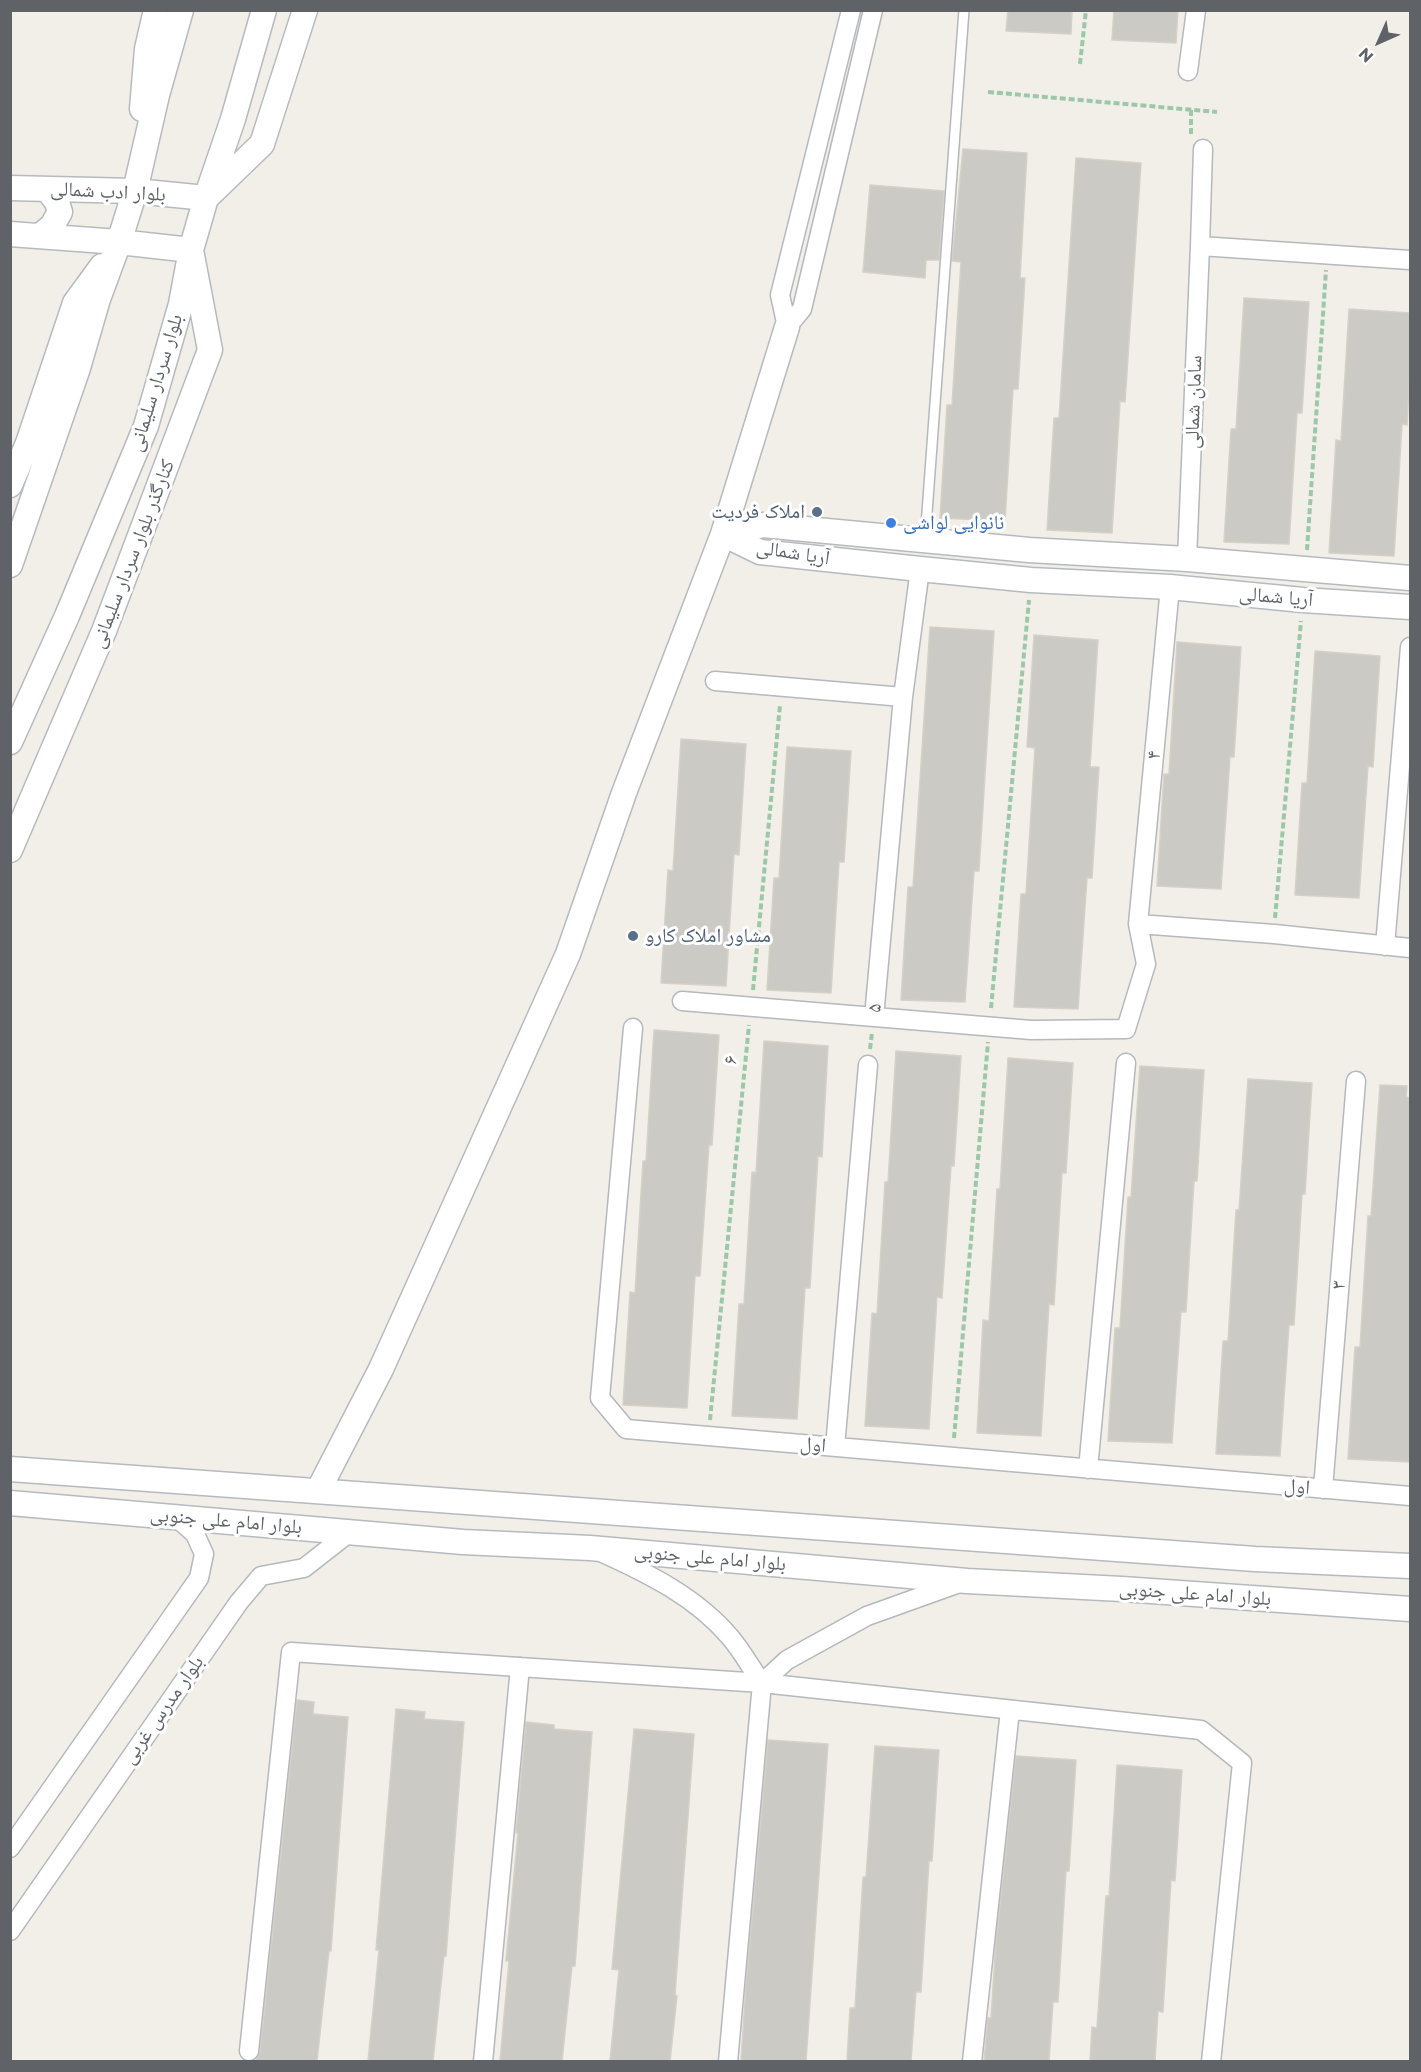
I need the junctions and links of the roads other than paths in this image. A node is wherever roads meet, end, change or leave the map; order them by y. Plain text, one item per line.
1 (156, 10) edge
2 (181, 10) edge
3 (264, 10) edge
4 (304, 10) edge
5 (850, 10) edge
6 (873, 10) edge
7 (964, 10) edge
8 (1196, 10) edge
9 (1188, 71) dead end
10 (1203, 149) dead end
11 (10, 188) edge
12 (47, 189) junction
13 (135, 191) junction
14 (206, 198) junction
15 (10, 234) edge
16 (40, 235) junction
17 (119, 242) junction
18 (1200, 246) junction
19 (191, 250) junction
20 (1410, 260) edge
21 (787, 327) junction
22 (10, 485) edge
23 (723, 534) junction
24 (925, 540) junction
25 (1187, 559) junction
26 (10, 566) edge
27 (920, 569) junction
28 (1410, 578) edge
29 (1170, 587) junction
30 (1410, 607) edge
31 (67, 616) junction
32 (104, 631) junction
33 (1410, 647) edge
34 (715, 681) dead end
35 (903, 697) junction
36 (10, 742) edge
37 (10, 850) edge
38 (1138, 924) junction
39 (1385, 946) junction
40 (1410, 948) edge
41 (682, 1001) dead end
42 (874, 1017) junction
43 (633, 1028) dead end
44 (1126, 1063) dead end
45 (868, 1065) road end
46 (1356, 1081) dead end
47 (835, 1447) junction
48 (10, 1469) edge
49 (1089, 1469) junction
50 (1323, 1489) junction
51 (318, 1491) junction
52 (1410, 1496) edge
53 (10, 1503) edge
54 (576, 1510) junction
55 (177, 1518) junction
56 (350, 1532) junction
57 (581, 1547) junction
58 (1410, 1566) edge
59 (967, 1581) junction
60 (1410, 1609) edge
61 (520, 1667) junction
62 (762, 1683) junction
63 (1010, 1710) junction
64 (10, 1848) edge
65 (10, 1931) edge
66 (249, 2051) dead end
67 (483, 2061) edge
68 (728, 2061) edge
69 (972, 2061) edge
70 (1212, 2061) edge

1 - 13 street
2 - 13 street
3 - 14 street, بلوار سردار سلیمانی
4 - 14 street
5 - 21 street
6 - 21 street
7 - 24 lane
8 - 9 street
10 - 18 street, سامان شمالی
11 - 12 street, بلوار ادب شمالی
12 - 13 street, بلوار ادب شمالی
12 - 16 street
13 - 14 street, بلوار ادب شمالی
13 - 17 street
14 - 19 street, بلوار سردار سلیمانی
15 - 16 street
16 - 17 street
17 - 19 street
17 - 22 street
17 - 26 street
18 - 20 street
18 - 25 street, سامان شمالی
19 - 31 street, بلوار سردار سلیمانی
19 - 32 street, کنارگذر بلوار سردار سلیمانی
21 - 23 street
23 - 24 street, آریا شمالی
23 - 27 street, آریا شمالی
23 - 51 street
24 - 25 street, آریا شمالی
25 - 28 street, آریا شمالی
27 - 29 street, آریا شمالی
27 - 35 street, ۵
29 - 30 street, آریا شمالی
29 - 38 street, ۴
31 - 32 street
31 - 36 street, بلوار سردار سلیمانی
32 - 37 street, کنارگذر بلوار سردار سلیمانی
33 - 39 street
34 - 35 street
35 - 42 street, ۵
38 - 39 street
38 - 42 street, ۴
39 - 40 street
41 - 42 street
43 - 47 street, اول
44 - 49 street
45 - 47 street
46 - 50 street, ۳
47 - 49 street, اول
48 - 51 street, بلوار امام علی جنوبی
49 - 50 street, اول
50 - 52 street, اول
51 - 54 street, بلوار امام علی جنوبی
53 - 55 street, بلوار امام علی جنوبی
54 - 57 street
54 - 58 street, بلوار امام علی جنوبی
55 - 56 street, بلوار امام علی جنوبی
55 - 64 street
56 - 57 street, بلوار امام علی جنوبی
56 - 65 street, بلوار مدرس غربی
57 - 59 street, بلوار امام علی جنوبی
57 - 62 street
59 - 60 street, بلوار امام علی جنوبی
59 - 62 street
61 - 62 street
61 - 66 street
61 - 67 street
62 - 63 street
62 - 68 street
63 - 69 street
63 - 70 street

